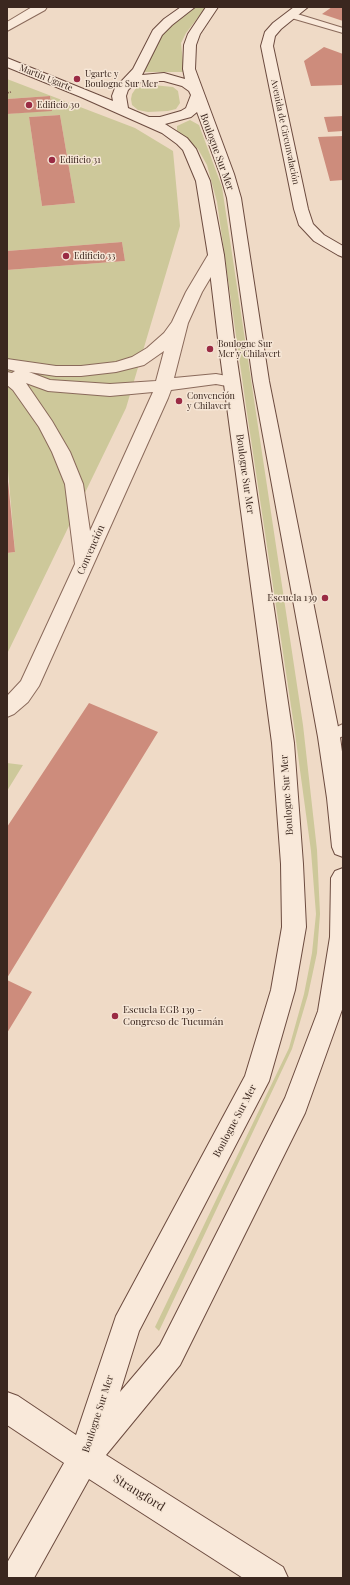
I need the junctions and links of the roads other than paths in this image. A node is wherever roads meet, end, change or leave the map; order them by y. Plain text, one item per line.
1 (41, 7) edge
2 (189, 7) edge
3 (212, 7) edge
4 (302, 7) edge
5 (291, 15) junction
6 (7, 27) edge
7 (343, 31) edge
8 (7, 62) edge
9 (129, 82) junction
10 (196, 92) junction
11 (86, 94) junction
12 (123, 110) junction
13 (147, 121) junction
14 (343, 252) edge
15 (216, 255) junction
16 (180, 323) junction
17 (7, 364) edge
18 (7, 370) edge
19 (7, 377) edge
20 (232, 382) junction
21 (163, 386) junction
22 (84, 566) junction
23 (7, 708) edge
24 (336, 734) edge
25 (343, 847) edge
26 (343, 878) edge
27 (7, 1407) edge
28 (84, 1458) junction
29 (16, 1578) edge
30 (272, 1578) edge

1 - 6 main road
2 - 9 main road
3 - 10 main road, Boulogne Sur Mer
4 - 5 main road, Avenida de Circunvalación
5 - 7 lane
5 - 14 main road, Avenida de Circunvalación
8 - 11 main road, Martín Ugarte
9 - 10 main road
9 - 11 main road, Martín Ugarte
9 - 12 main road
10 - 13 main road
10 - 24 main road, Boulogne Sur Mer
11 - 12 main road, Martín Ugarte
12 - 13 main road, Martín Ugarte
13 - 15 main road, Boulogne Sur Mer
15 - 16 main road
15 - 20 main road, Boulogne Sur Mer
16 - 17 main road
16 - 21 main road, Convención
18 - 21 main road
19 - 22 main road
20 - 21 main road
20 - 28 main road, Boulogne Sur Mer
21 - 22 main road, Convención
22 - 23 main road, Convención
24 - 25 main road, Boulogne Sur Mer
26 - 28 main road, Boulogne Sur Mer
27 - 28 main road, Strangford
28 - 29 main road, Boulogne Sur Mer
28 - 30 main road, Strangford

